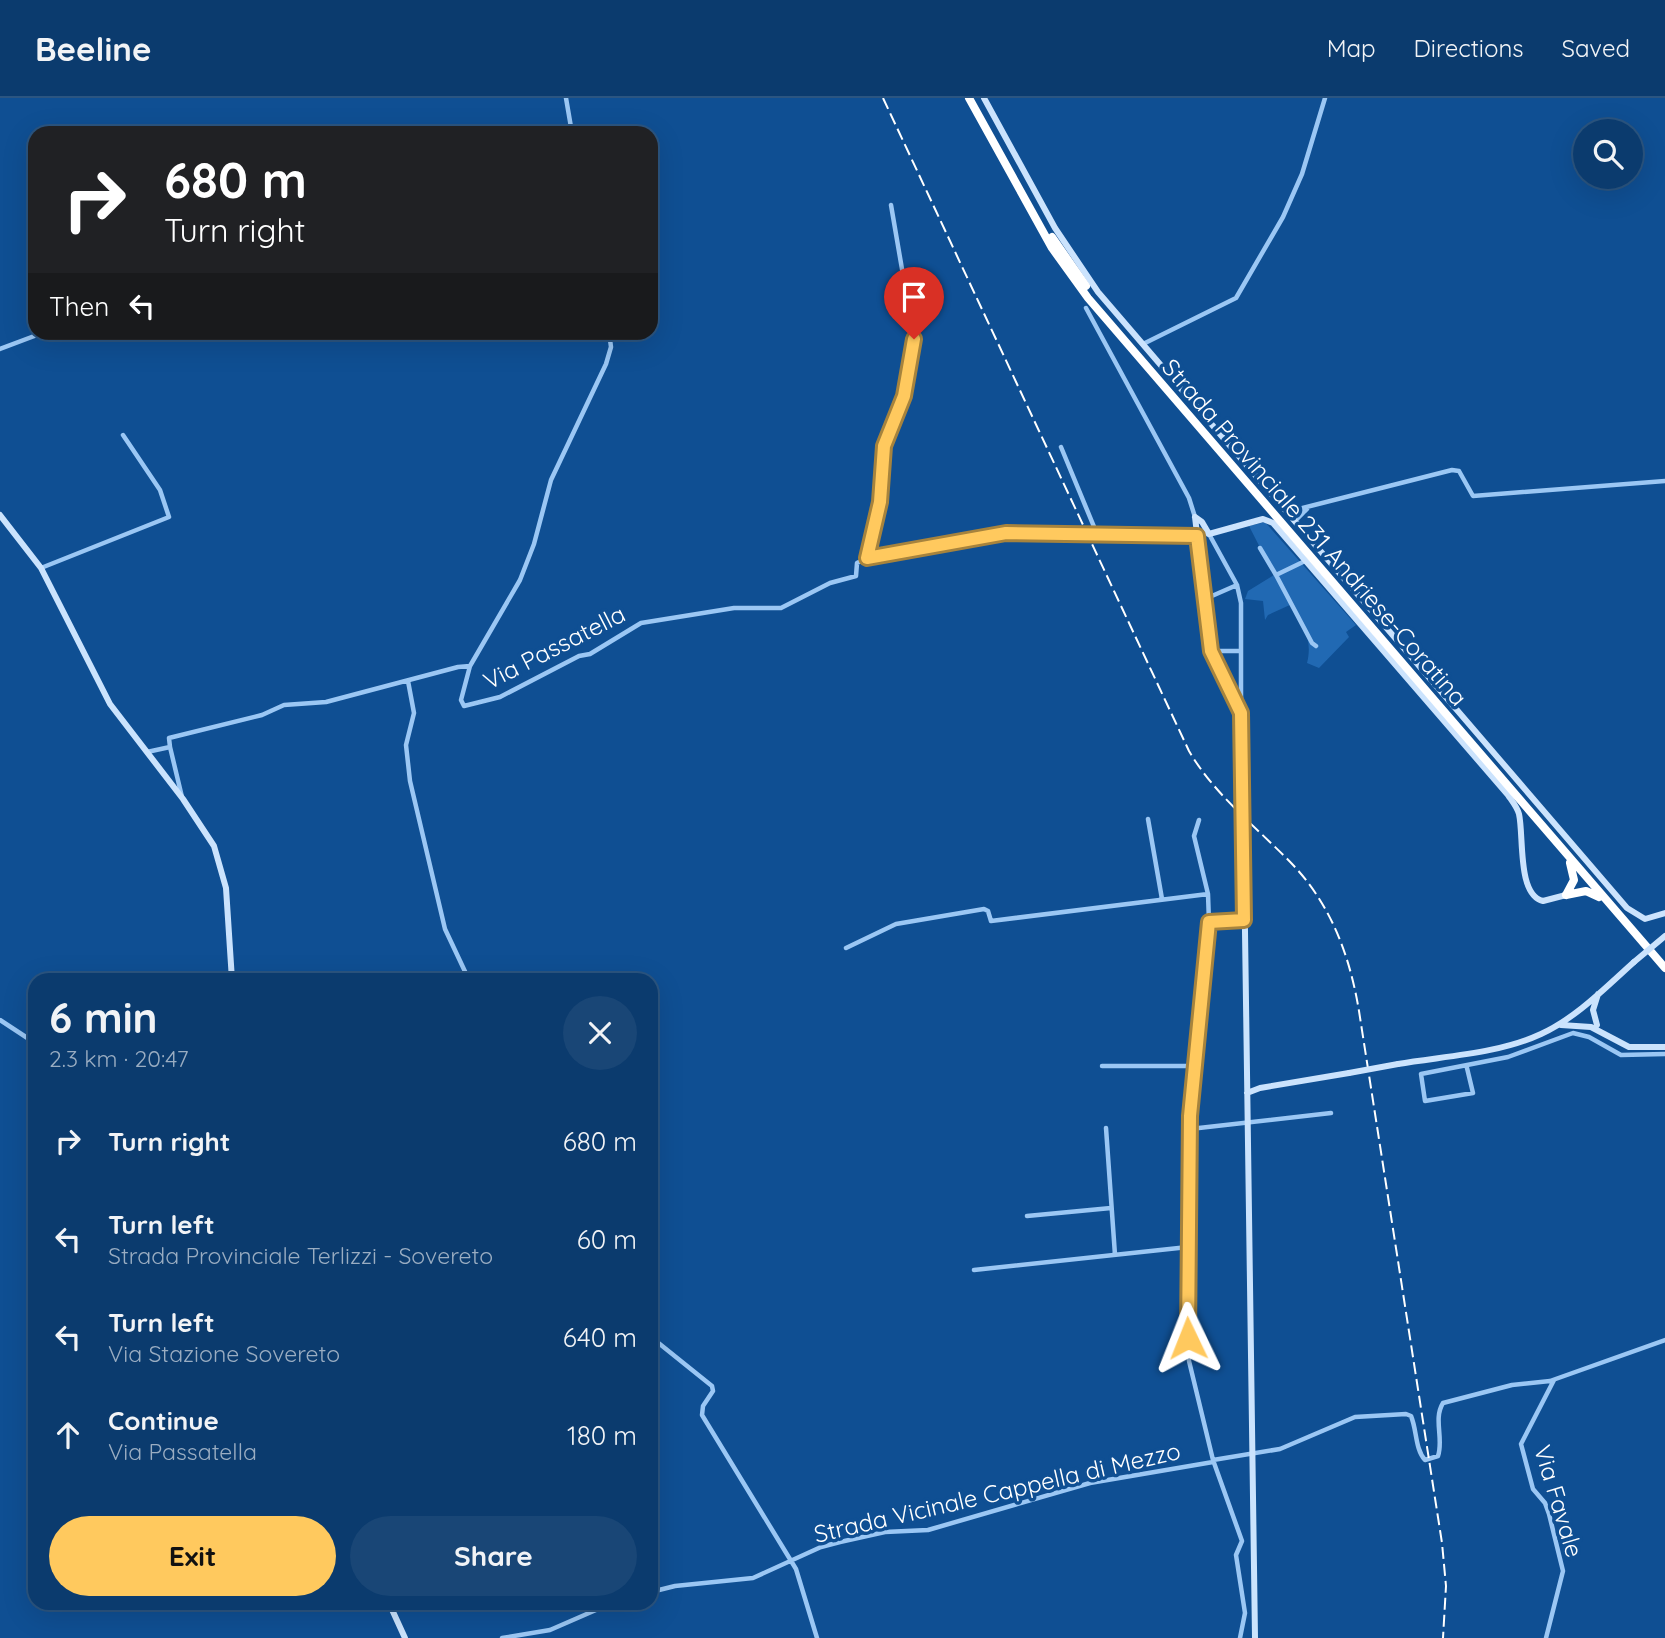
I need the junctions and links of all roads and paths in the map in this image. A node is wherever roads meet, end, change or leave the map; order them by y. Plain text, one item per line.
1 (566, 98) edge
2 (969, 98) edge
3 (975, 98) edge
4 (984, 98) edge
5 (1325, 98) edge
6 (571, 126) edge
7 (891, 205) dead end
8 (1086, 308) dead end
9 (28, 338) edge
10 (610, 340) edge
11 (1143, 344) junction
12 (0, 349) edge
13 (123, 435) dead end
14 (1061, 447) dead end
15 (1665, 481) edge
16 (1308, 508) junction
17 (1287, 512) junction
18 (0, 515) edge
19 (1195, 517) junction
20 (1295, 521) junction
21 (1097, 534) junction
22 (1209, 534) junction
23 (1197, 536) junction
24 (1260, 548) dead end
25 (867, 558) junction
26 (1306, 561) junction
27 (41, 568) junction
28 (1276, 575) junction
29 (1237, 585) junction
30 (1205, 599) junction
31 (1316, 646) dead end
32 (1211, 651) junction
33 (1241, 652) junction
34 (470, 666) junction
35 (408, 681) junction
36 (1241, 713) junction
37 (170, 747) junction
38 (146, 752) junction
39 (183, 799) junction
40 (1149, 819) dead end
41 (1199, 820) dead end
42 (1538, 821) junction
43 (1208, 894) junction
44 (1566, 895) junction
45 (1162, 899) junction
46 (1665, 914) edge
47 (1244, 920) junction
48 (1209, 922) junction
49 (1626, 923) junction
50 (1665, 936) edge
51 (846, 948) dead end
52 (1662, 959) edge
53 (1665, 969) edge
54 (231, 973) edge
55 (466, 973) edge
56 (1599, 993) junction
57 (1580, 1008) junction
58 (0, 1020) edge
59 (1557, 1025) junction
60 (1594, 1026) junction
61 (28, 1038) edge
62 (1665, 1047) edge
63 (1665, 1054) edge
64 (1102, 1066) dead end
65 (1194, 1066) junction
66 (1468, 1068) dead end
67 (1247, 1090) junction
68 (1331, 1113) dead end
69 (1248, 1123) junction
70 (1105, 1128) dead end
71 (1190, 1129) junction
72 (1111, 1208) junction
73 (1027, 1216) dead end
74 (1188, 1247) junction
75 (1115, 1255) junction
76 (974, 1270) dead end
77 (1665, 1340) edge
78 (658, 1343) edge
79 (1554, 1380) junction
80 (1252, 1454) junction
81 (1213, 1461) junction
82 (1242, 1541) junction
83 (1254, 1546) junction
84 (790, 1560) junction
85 (658, 1590) edge
86 (392, 1610) edge
87 (596, 1610) edge
88 (405, 1638) edge
89 (502, 1638) edge
90 (817, 1638) edge
91 (1240, 1638) edge
92 (1255, 1638) edge
93 (1546, 1638) edge

1 - 6 street
2 - 42 highway, Strada Provinciale 231 Andriese-Coratina
3 - 52 highway, Strada Provinciale 231 Andriese-Coratina
4 - 11 street
5 - 11 street
7 - 25 street
8 - 19 street
9 - 12 street
10 - 34 street, Via Passatella
11 - 17 street
13 - 27 street
14 - 21 street
15 - 16 street
16 - 17 street
16 - 20 street
17 - 20 street
18 - 27 street
19 - 22 street
19 - 23 street
20 - 46 street
21 - 23 street
21 - 25 street
22 - 23 street
22 - 26 street
22 - 29 street
23 - 30 street
24 - 28 street
25 - 34 street, Via Passatella
26 - 28 street
26 - 44 street
27 - 38 street
28 - 31 street
29 - 30 street
29 - 33 street
30 - 32 street
32 - 33 street
32 - 36 street
33 - 36 street
34 - 35 street
35 - 37 street
35 - 55 street
36 - 47 street
37 - 38 street
37 - 39 street
38 - 39 street
39 - 54 street
40 - 45 street
41 - 43 street
42 - 44 highway
42 - 49 highway, Strada Provinciale 231 Andriese-Coratina
43 - 45 street
43 - 48 street
44 - 49 highway
45 - 51 street
47 - 48 street
47 - 67 street
48 - 65 street
49 - 52 highway, Strada Provinciale 231 Andriese-Coratina
50 - 56 street, bridge
52 - 53 highway
56 - 57 street
56 - 60 street
57 - 59 street
57 - 60 street
58 - 61 street
59 - 60 street
59 - 67 street, bridge
60 - 62 street
63 - 66 street
64 - 65 street
65 - 71 street
67 - 69 street
68 - 69 street
69 - 71 street
69 - 80 street
70 - 72 street
71 - 74 street
72 - 73 street
72 - 75 street
74 - 75 street
74 - 81 street
75 - 76 street
77 - 79 street
78 - 84 street
79 - 80 street, Strada Vicinale Cappella di Mezzo
79 - 93 street, Via Favale
80 - 81 street, Strada Vicinale Cappella di Mezzo
80 - 83 street
81 - 82 street
81 - 84 street, Strada Vicinale Cappella di Mezzo
82 - 83 street
82 - 91 street
83 - 92 street
84 - 85 street, Strada Vicinale Cappella di Mezzo
84 - 90 street
86 - 88 street
87 - 89 street

